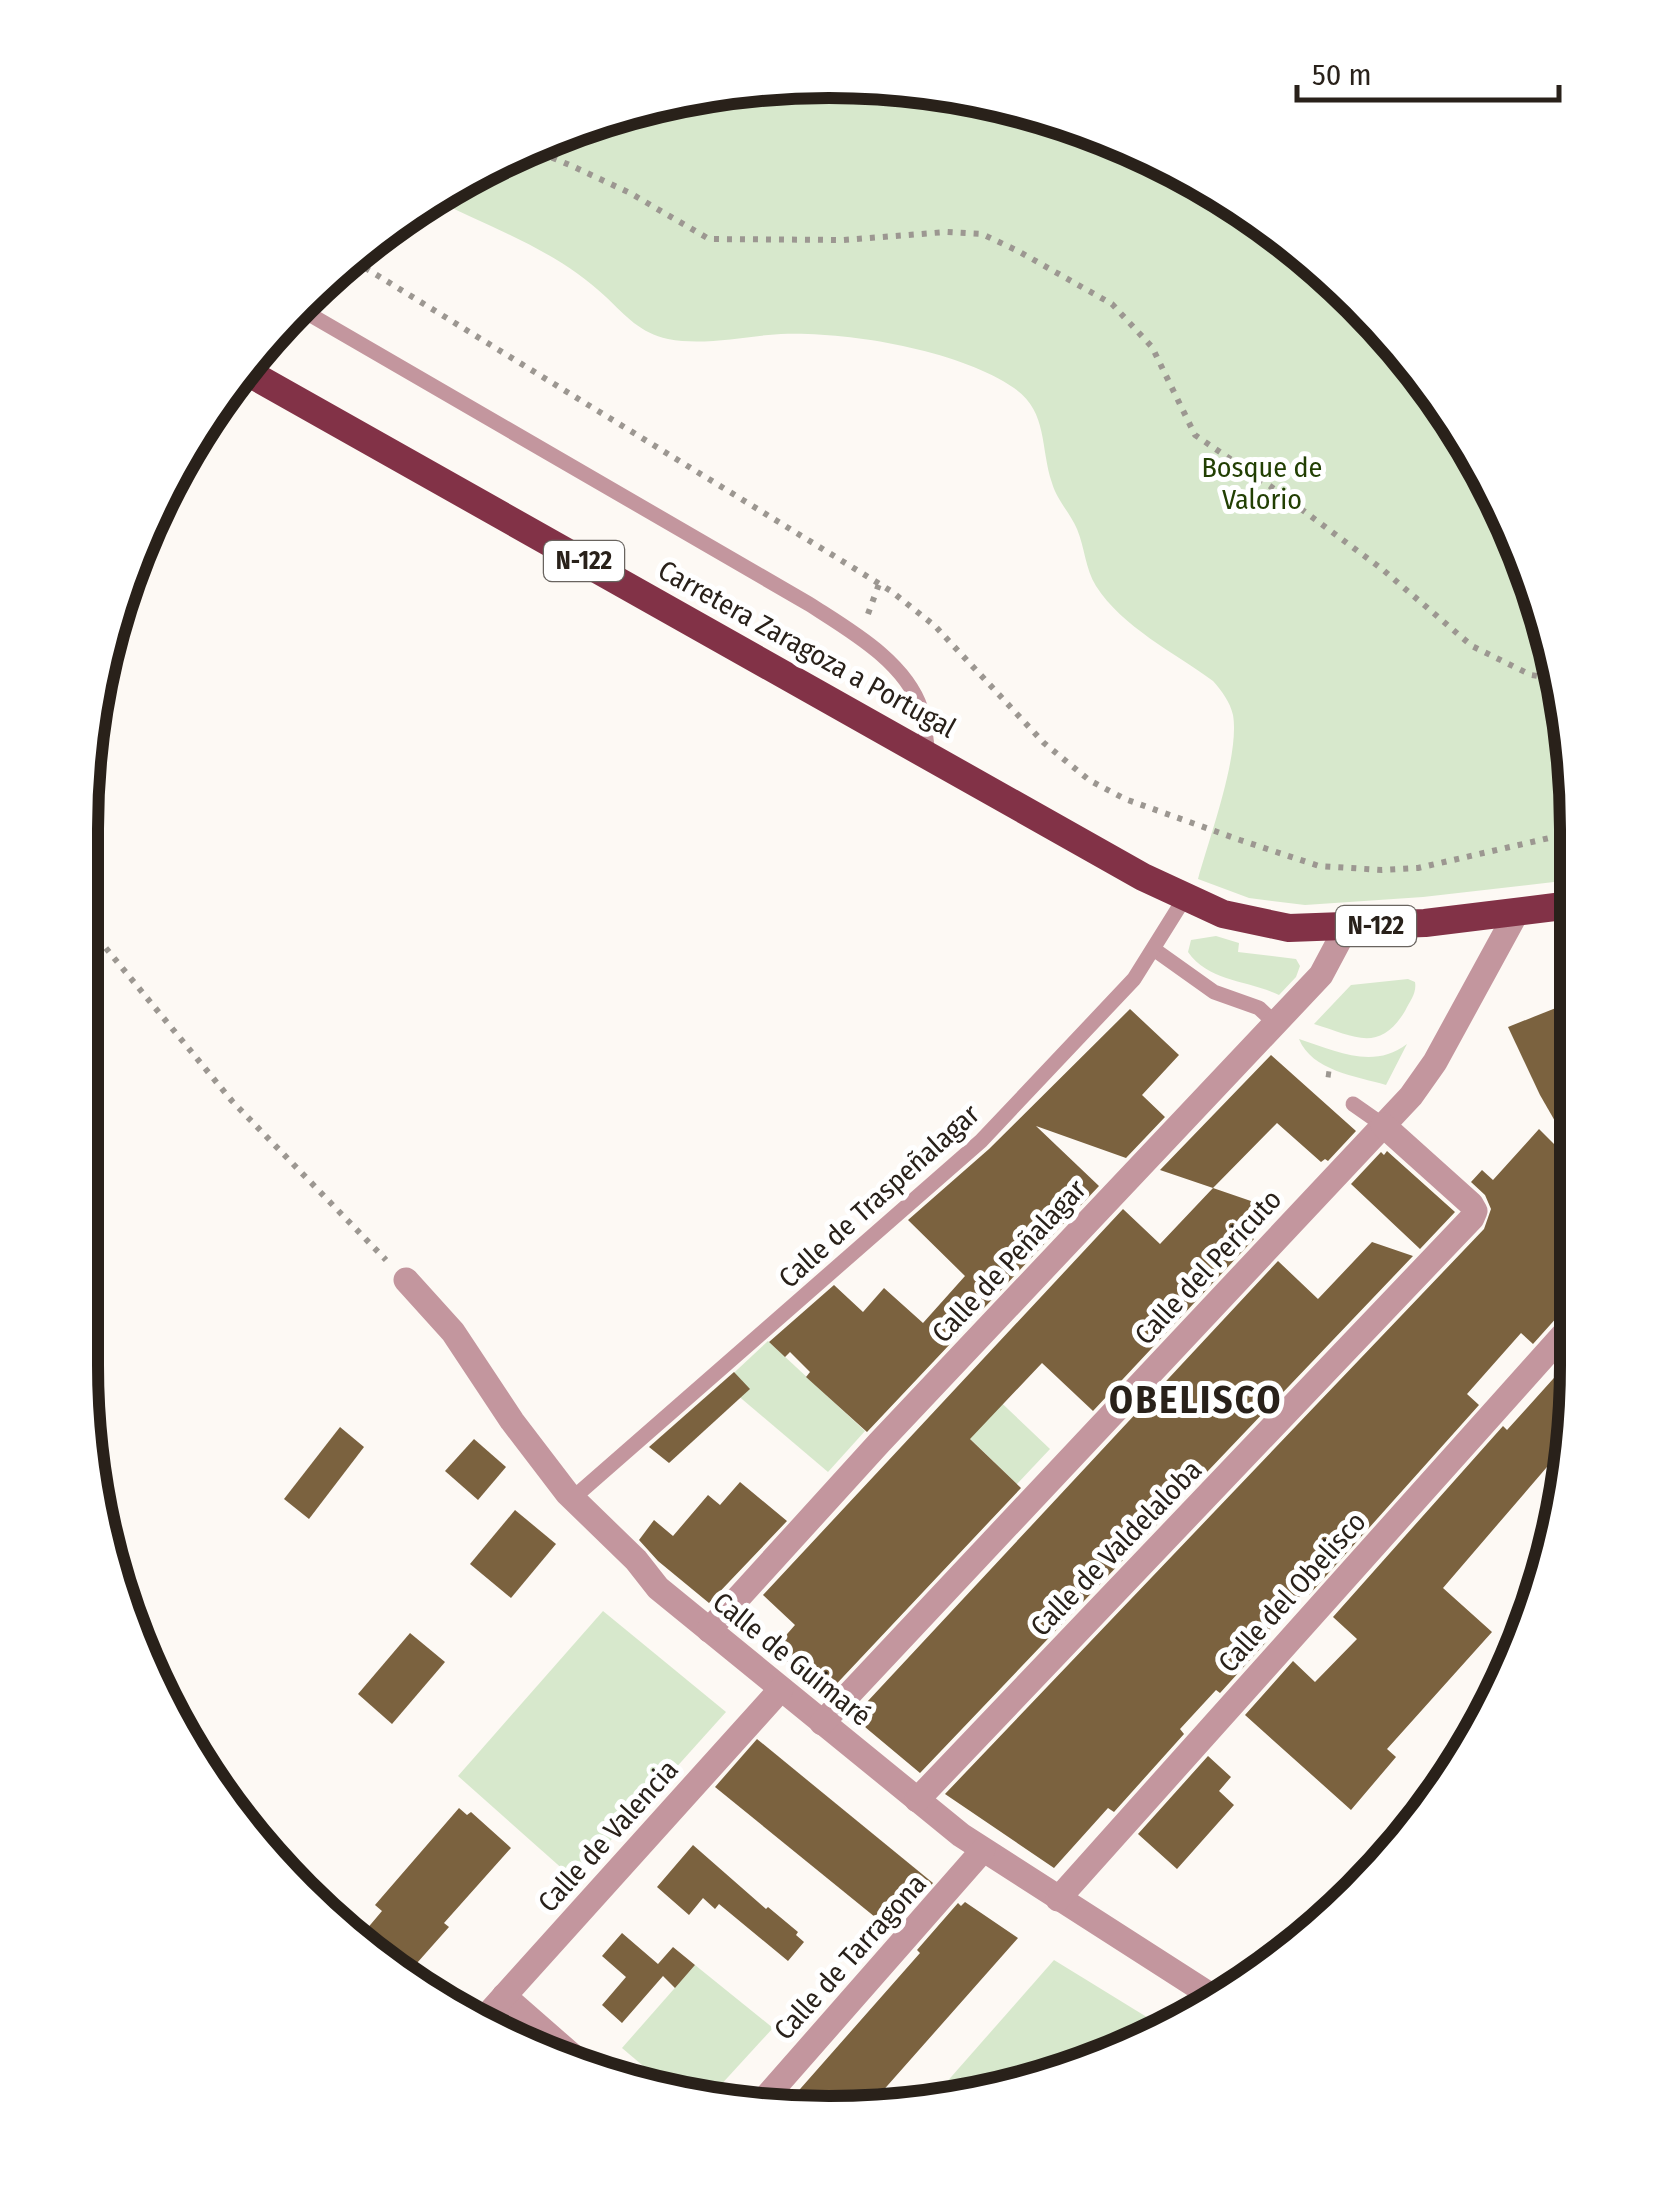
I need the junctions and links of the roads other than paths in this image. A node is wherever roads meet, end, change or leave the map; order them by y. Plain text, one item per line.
1 (310, 314) edge
2 (255, 376) edge
3 (928, 755) junction
4 (1184, 899) junction
5 (1560, 906) edge
6 (1517, 912) junction
7 (1346, 928) junction
8 (1155, 950) junction
9 (1275, 1023) junction
10 (1352, 1104) dead end
11 (1383, 1126) junction
12 (406, 1280) road end
13 (1560, 1338) edge
14 (572, 1499) junction
15 (709, 1630) junction
16 (780, 1689) junction
17 (822, 1723) junction
18 (917, 1800) junction
19 (983, 1850) junction
20 (1058, 1899) junction
21 (1204, 1991) edge
22 (504, 1996) junction
23 (490, 2012) edge
24 (560, 2044) edge
25 (770, 2093) edge

1 - 3 lane
2 - 3 highway, Carretera Zaragoza a Portugal / N-122
3 - 4 highway, Carretera Zaragoza a Portugal / N-122
4 - 7 highway, N-122
4 - 8 lane, Calle de Traspeñalagar
5 - 6 highway, N-122
6 - 7 highway, N-122
6 - 11 street, Calle del Pericuto
7 - 9 street, Calle de Peñalagar
8 - 9 lane
8 - 14 lane, Calle de Traspeñalagar
9 - 15 street, Calle de Peñalagar
10 - 11 lane
11 - 17 street, Calle del Pericuto
11 - 18 street, Calle de Valdelaloba
12 - 14 street, Calle de Guimaré
13 - 20 street, Calle del Obelisco
14 - 15 street, Calle de Guimaré
15 - 16 street, Calle de Guimaré
16 - 17 street, Calle de Guimaré
16 - 22 street, Calle de Valencia
17 - 18 street, Calle de Guimaré
18 - 19 street, Calle de Guimaré
19 - 20 street, Calle de Guimaré
19 - 25 street, Calle de Tarragona
20 - 21 street, Calle de Guimaré
22 - 23 street, Calle de Valencia
22 - 24 street

